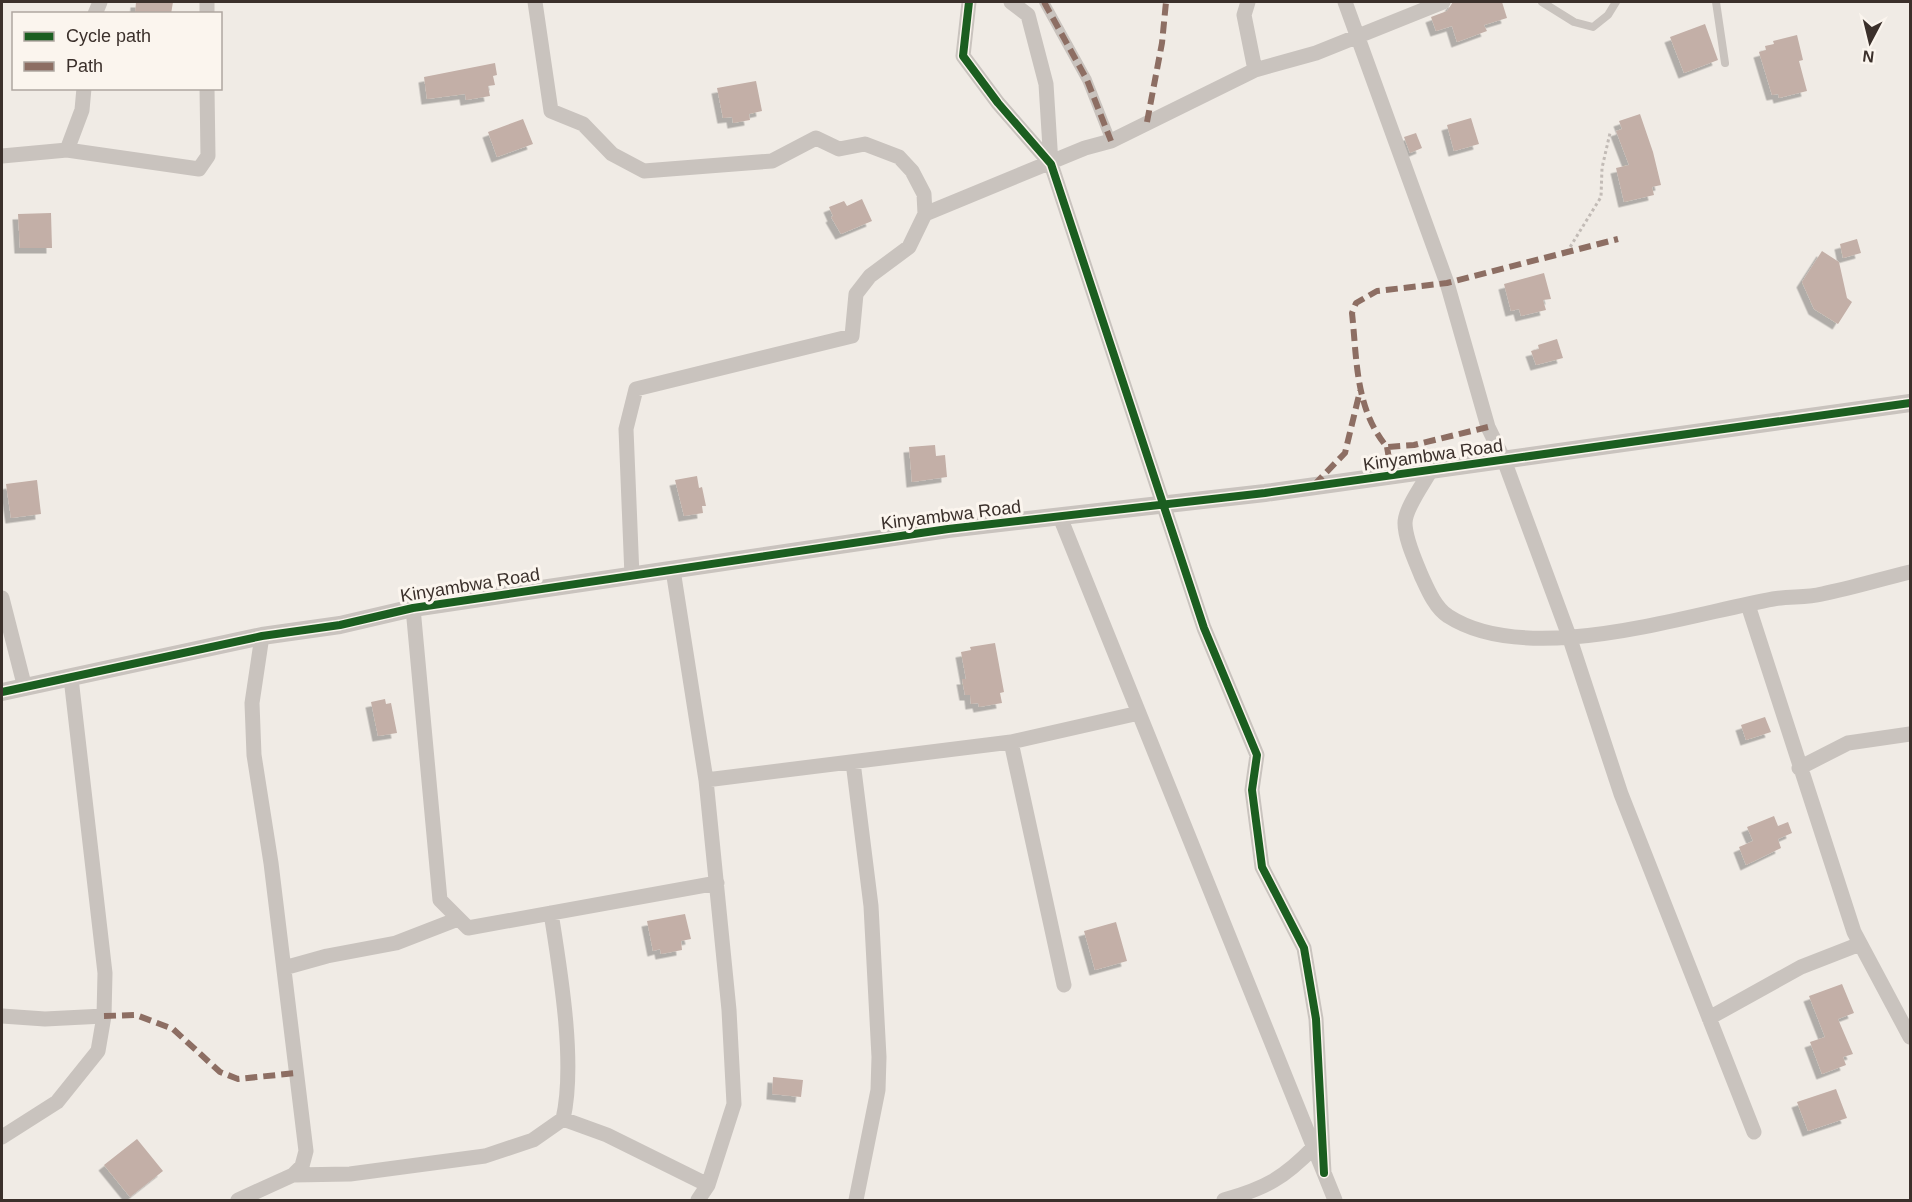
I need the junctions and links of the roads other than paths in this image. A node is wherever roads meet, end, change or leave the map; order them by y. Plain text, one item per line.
1 (535, 2) edge
2 (969, 2) edge
3 (1011, 2) edge
4 (1044, 2) edge
5 (1248, 2) edge
6 (1345, 2) edge
7 (1443, 2) edge
8 (1542, 2) edge
9 (1616, 2) edge
10 (1716, 2) edge
11 (1358, 37) junction
12 (1725, 63) dead end
13 (1255, 70) junction
14 (84, 90) edge
15 (207, 90) edge
16 (1111, 141) junction
17 (67, 150) junction
18 (2, 156) edge
19 (1051, 164) junction
20 (925, 214) junction
21 (1911, 403) edge
22 (1504, 460) junction
23 (1431, 470) junction
24 (1163, 505) junction
25 (1060, 517) junction
26 (673, 570) junction
27 (1911, 572) edge
28 (632, 576) junction
29 (2, 598) edge
30 (1748, 604) junction
31 (413, 608) junction
32 (261, 636) junction
33 (1569, 636) junction
34 (71, 678) junction
35 (26, 688) junction
36 (2, 692) edge
37 (1139, 713) junction
38 (1911, 734) edge
39 (1011, 742) junction
40 (854, 762) junction
41 (1799, 768) junction
42 (706, 780) junction
43 (717, 883) junction
44 (551, 913) junction
45 (459, 919) junction
46 (1860, 944) junction
47 (284, 968) junction
48 (1064, 985) dead end
49 (2, 1016) edge
50 (104, 1016) junction
51 (1709, 1018) junction
52 (1911, 1037) edge
53 (563, 1119) junction
54 (1754, 1132) dead end
55 (2, 1137) edge
56 (1314, 1147) junction
57 (1324, 1173) junction
58 (293, 1174) junction
59 (708, 1185) junction
60 (238, 1200) edge
61 (698, 1200) edge
62 (856, 1200) edge
63 (1224, 1200) edge
64 (1335, 1200) edge

1 - 20 street
2 - 19 street
3 - 19 street
4 - 16 street
5 - 13 street
6 - 11 street
7 - 11 street
8 - 9 lane
10 - 12 lane
11 - 13 street
11 - 22 street
13 - 16 street
14 - 17 street
15 - 17 street
16 - 19 street
17 - 18 street
19 - 20 street
19 - 24 street
20 - 28 street
21 - 22 street, Kinyambwa Road
22 - 23 street, Kinyambwa Road
22 - 33 street
23 - 24 street, Kinyambwa Road
23 - 33 street
24 - 25 street, Kinyambwa Road
24 - 57 street
25 - 26 street, Kinyambwa Road
25 - 37 street
26 - 28 street, Kinyambwa Road
26 - 42 street
27 - 30 street
28 - 31 street, Kinyambwa Road
29 - 35 street
30 - 33 street
30 - 41 street
31 - 32 street, Kinyambwa Road
31 - 45 street
32 - 34 street, Kinyambwa Road
32 - 47 street
33 - 51 street
34 - 35 street, Kinyambwa Road
34 - 50 street
35 - 36 street, Kinyambwa Road
37 - 39 street
37 - 56 street
38 - 41 street
39 - 40 street
39 - 48 street
40 - 42 street
40 - 62 street
41 - 46 street
42 - 43 street
43 - 44 street
43 - 59 street
44 - 45 street
44 - 53 street
45 - 47 street
46 - 51 street
46 - 52 street
47 - 58 street
49 - 50 street
50 - 55 street
51 - 54 street
53 - 58 street
53 - 59 street
56 - 57 street
56 - 63 street
57 - 64 street
58 - 60 street
59 - 61 street

